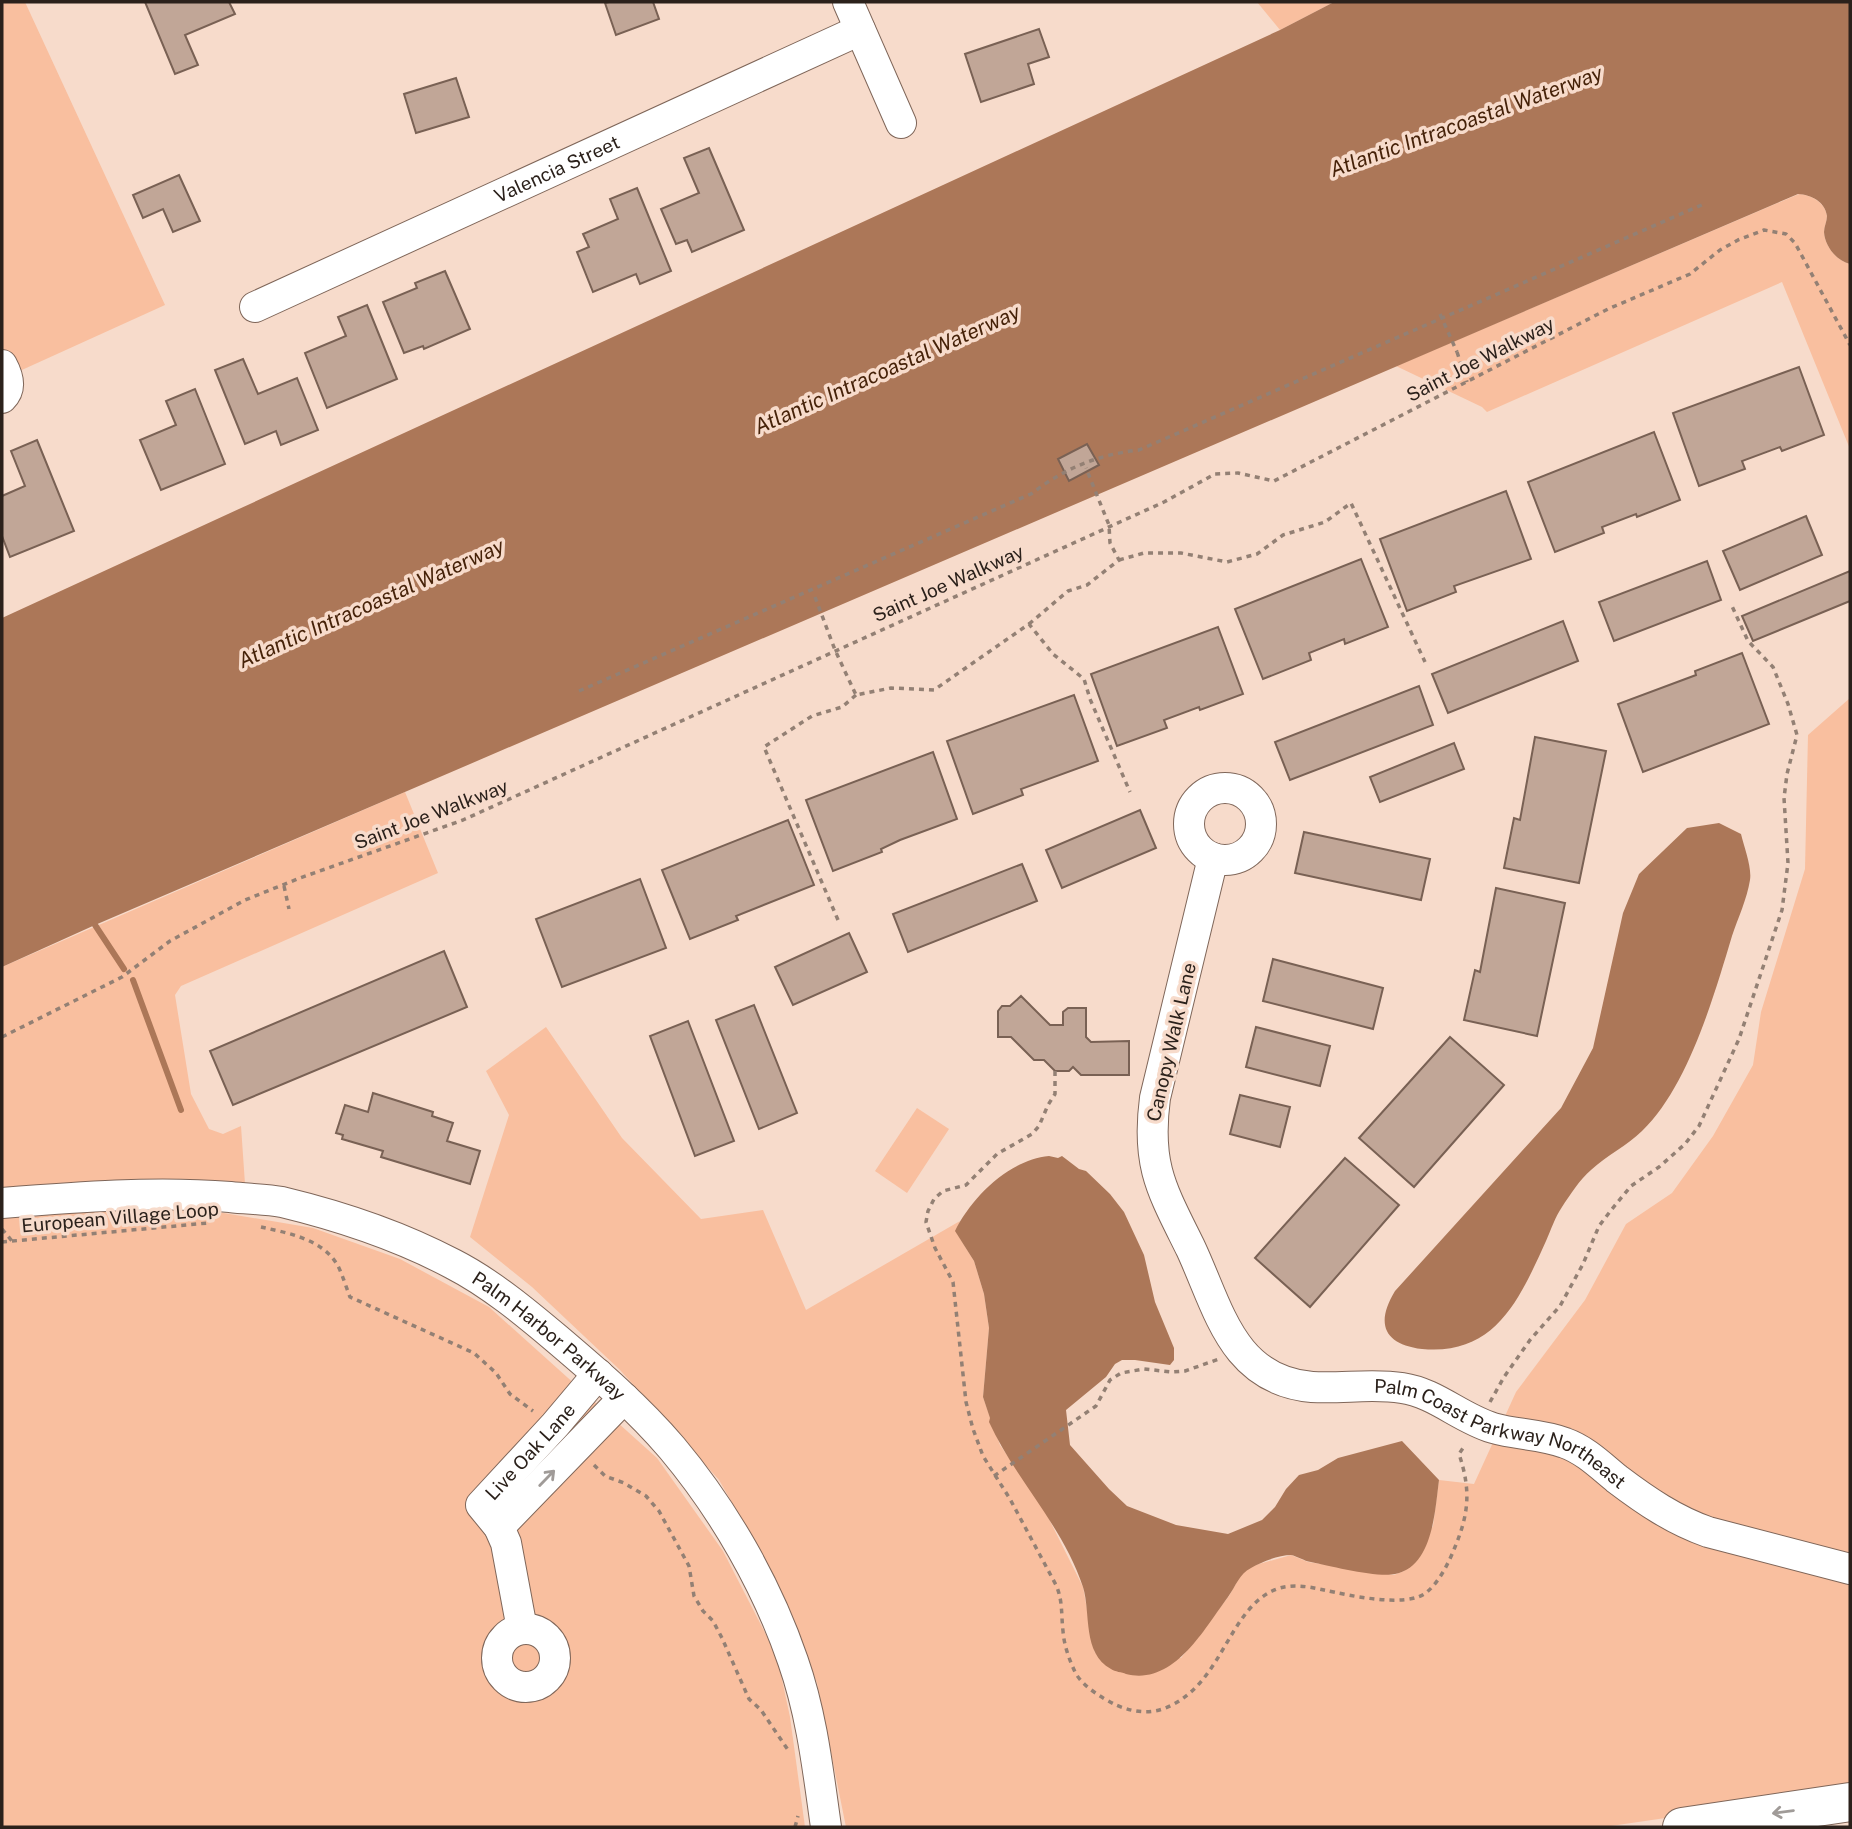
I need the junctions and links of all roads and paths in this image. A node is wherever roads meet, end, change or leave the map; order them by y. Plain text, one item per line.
1 (848, 2) edge
2 (860, 30) junction
3 (901, 122) dead end
4 (1704, 204) dead end
5 (255, 307) dead end
6 (1440, 314) dead end
7 (1850, 345) edge
8 (2, 365) edge
9 (1467, 382) junction
10 (2, 398) edge
11 (1086, 468) dead end
12 (1109, 525) junction
13 (1119, 560) junction
14 (814, 597) dead end
15 (1731, 604) dead end
16 (1030, 624) junction
17 (835, 650) junction
18 (1425, 662) dead end
19 (579, 691) dead end
20 (856, 695) junction
21 (1130, 792) dead end
22 (1213, 858) dead end
23 (284, 886) junction
24 (289, 909) dead end
25 (838, 920) dead end
26 (2, 1037) edge
27 (1055, 1072) dead end
28 (2, 1203) edge
29 (219, 1222) dead end
30 (257, 1226) dead end
31 (2, 1229) edge
32 (2, 1242) edge
33 (12, 1242) junction
34 (1196, 1261) joint
35 (1240, 1351) junction
36 (598, 1374) junction
37 (624, 1398) junction
38 (1478, 1422) junction
39 (555, 1424) junction
40 (582, 1441) junction
41 (993, 1476) junction
42 (499, 1527) junction
43 (1850, 1569) edge
44 (522, 1629) dead end
45 (790, 1754) dead end
46 (1850, 1802) edge
47 (798, 1810) dead end
48 (795, 1827) edge
49 (827, 1827) edge
50 (1682, 1827) edge

1 - 2 street
2 - 3 street
2 - 5 street, Valencia Street
4 - 19 path
6 - 9 path, bridge
7 - 9 path, Saint Joe Walkway
8 - 10 street
9 - 12 path, Saint Joe Walkway
11 - 12 path
12 - 13 path
12 - 17 path, Saint Joe Walkway
13 - 16 path
13 - 18 path
14 - 17 path
15 - 38 path
16 - 20 path
16 - 21 path
17 - 20 path
17 - 23 path, Saint Joe Walkway
20 - 25 path
22 - 34 street, Canopy Walk Lane
23 - 24 path
23 - 26 path, Saint Joe Walkway
27 - 41 path
28 - 36 street, Palm Harbor Parkway
29 - 33 path, European Village Loop
30 - 39 path
31 - 33 path
32 - 33 path, European Village Loop
34 - 35 street, Palm Coast Parkway Northeast
35 - 38 street, Palm Coast Parkway Northeast
35 - 41 path
36 - 37 street, Palm Harbor Parkway
36 - 39 street, Live Oak Lane
37 - 40 street, Live Oak Lane
37 - 49 street, Palm Harbor Parkway
38 - 41 path
38 - 43 street, Palm Coast Parkway Northeast
39 - 42 street, Live Oak Lane
42 -> 40 street, Live Oak Lane
40 - 45 path
42 - 44 street, Live Oak Lane
46 -> 50 main road
47 - 48 path

